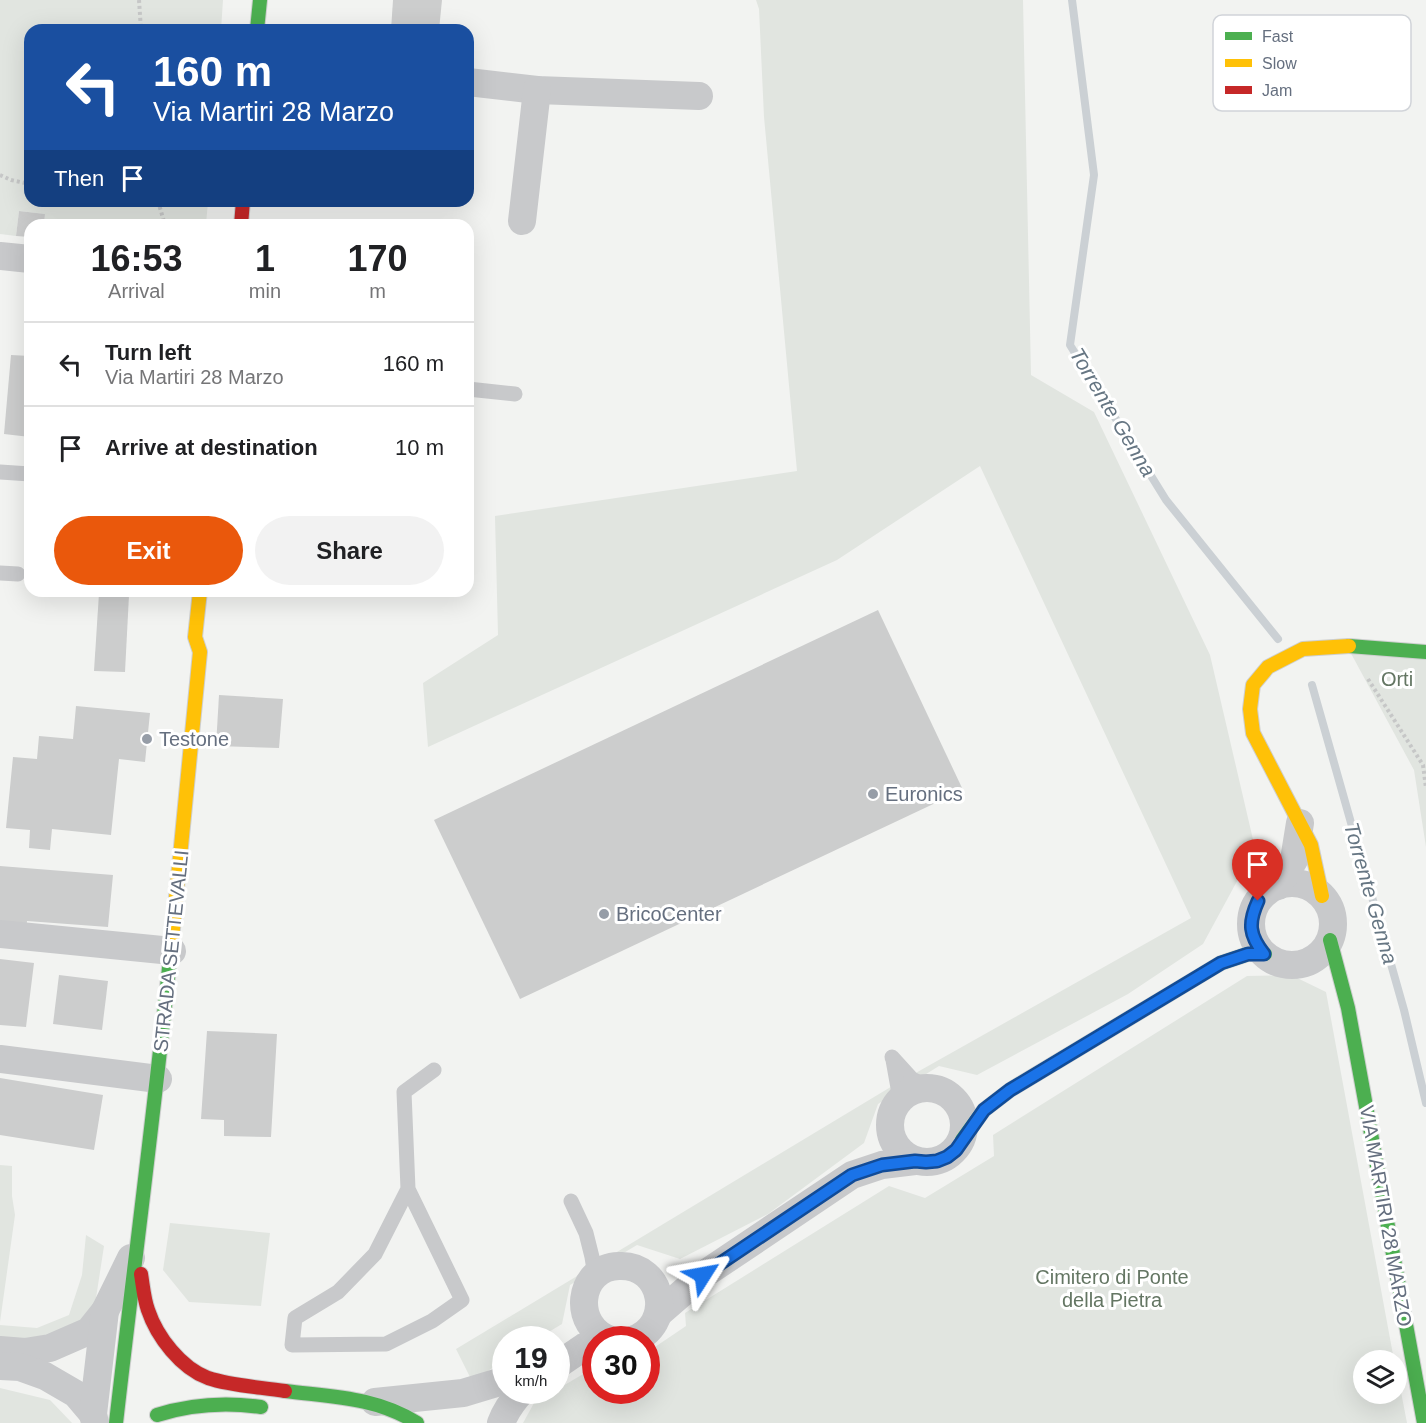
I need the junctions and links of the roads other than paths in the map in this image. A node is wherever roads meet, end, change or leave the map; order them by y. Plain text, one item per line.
1 (260, 0) edge
2 (258, 24) edge
3 (474, 83) edge
4 (537, 90) junction
5 (699, 96) dead end
6 (522, 221) dead end
7 (0, 256) edge
8 (24, 258) edge
9 (474, 390) edge
10 (515, 394) dead end
11 (0, 472) edge
12 (24, 474) edge
13 (0, 573) edge
14 (18, 574) dead end
15 (199, 597) edge
16 (211, 638) dead end
17 (200, 652) junction
18 (1426, 652) edge
19 (1300, 823) junction
20 (1278, 886) junction
21 (1322, 896) junction
22 (1251, 924) junction
23 (0, 934) edge
24 (1330, 940) junction
25 (172, 951) junction
26 (1264, 954) junction
27 (1221, 963) junction
28 (1304, 963) junction
29 (1348, 1008) junction
30 (0, 1059) edge
31 (434, 1070) dead end
32 (158, 1079) junction
33 (931, 1088) junction
34 (1010, 1090) junction
35 (900, 1099) junction
36 (956, 1101) junction
37 (890, 1128) junction
38 (962, 1140) junction
39 (915, 1161) junction
40 (852, 1175) junction
41 (408, 1189) junction
42 (571, 1201) dead end
43 (586, 1233) junction
44 (136, 1249) junction
45 (608, 1271) junction
46 (703, 1275) junction
47 (650, 1278) junction
48 (105, 1311) junction
49 (658, 1314) junction
50 (585, 1315) junction
51 (591, 1326) edge
52 (652, 1326) edge
53 (570, 1336) edge
54 (0, 1350) edge
55 (0, 1366) edge
56 (211, 1379) junction
57 (196, 1384) dead end
58 (492, 1384) edge
59 (172, 1398) dead end
60 (375, 1402) junction
61 (511, 1404) edge
62 (274, 1409) dead end
63 (154, 1419) edge
64 (101, 1420) edge
65 (417, 1423) edge
66 (501, 1423) edge
67 (1424, 1423) edge

1 - 2 main road
3 - 4 street
4 - 5 street
4 - 6 street
7 - 8 street
9 - 10 lane
11 - 12 lane
13 - 14 lane
15 - 17 main road, STRADA SETTEVALLI
16 - 17 main road
17 - 25 main road, STRADA SETTEVALLI
18 - 19 main road, VIA MARTIRI 28 MARZO
19 - 20 street
19 - 21 main road, VIA MARTIRI 28 MARZO
20 - 21 street
20 - 22 street
21 - 24 street, VIA MARTIRI 28 MARZO
22 - 26 street
22 - 27 street
23 - 25 street
24 - 28 street
24 - 29 main road, VIA MARTIRI 28 MARZO
25 - 32 main road, STRADA SETTEVALLI
26 - 27 main road
26 - 28 street
27 - 34 main road
28 - 29 street, VIA MARTIRI 28 MARZO
29 - 67 main road, VIA MARTIRI 28 MARZO
30 - 32 street
31 - 41 lane
32 - 44 main road, STRADA SETTEVALLI
33 - 35 street
33 - 35 lane
33 - 36 street
34 - 36 street
34 - 38 main road
35 - 37 street
36 - 38 street
37 - 39 street
37 - 40 street
38 - 39 street
39 - 40 street
40 - 46 street
41 - 41 lane
42 - 43 lane
43 - 45 lane
43 - 45 lane
44 - 48 street, STRADA SETTEVALLI
44 - 56 main road
44 - 64 main road, STRADA SETTEVALLI
45 - 47 street
45 - 50 street
46 - 47 street
46 - 49 street
47 - 49 street
48 - 54 street
48 - 64 street, STRADA SETTEVALLI
49 - 52 street
50 - 51 street
50 - 53 street
55 - 64 street
56 - 57 main road
56 - 60 main road
58 - 60 street
59 - 63 main road
60 - 65 main road
61 - 66 street
62 - 63 main road

